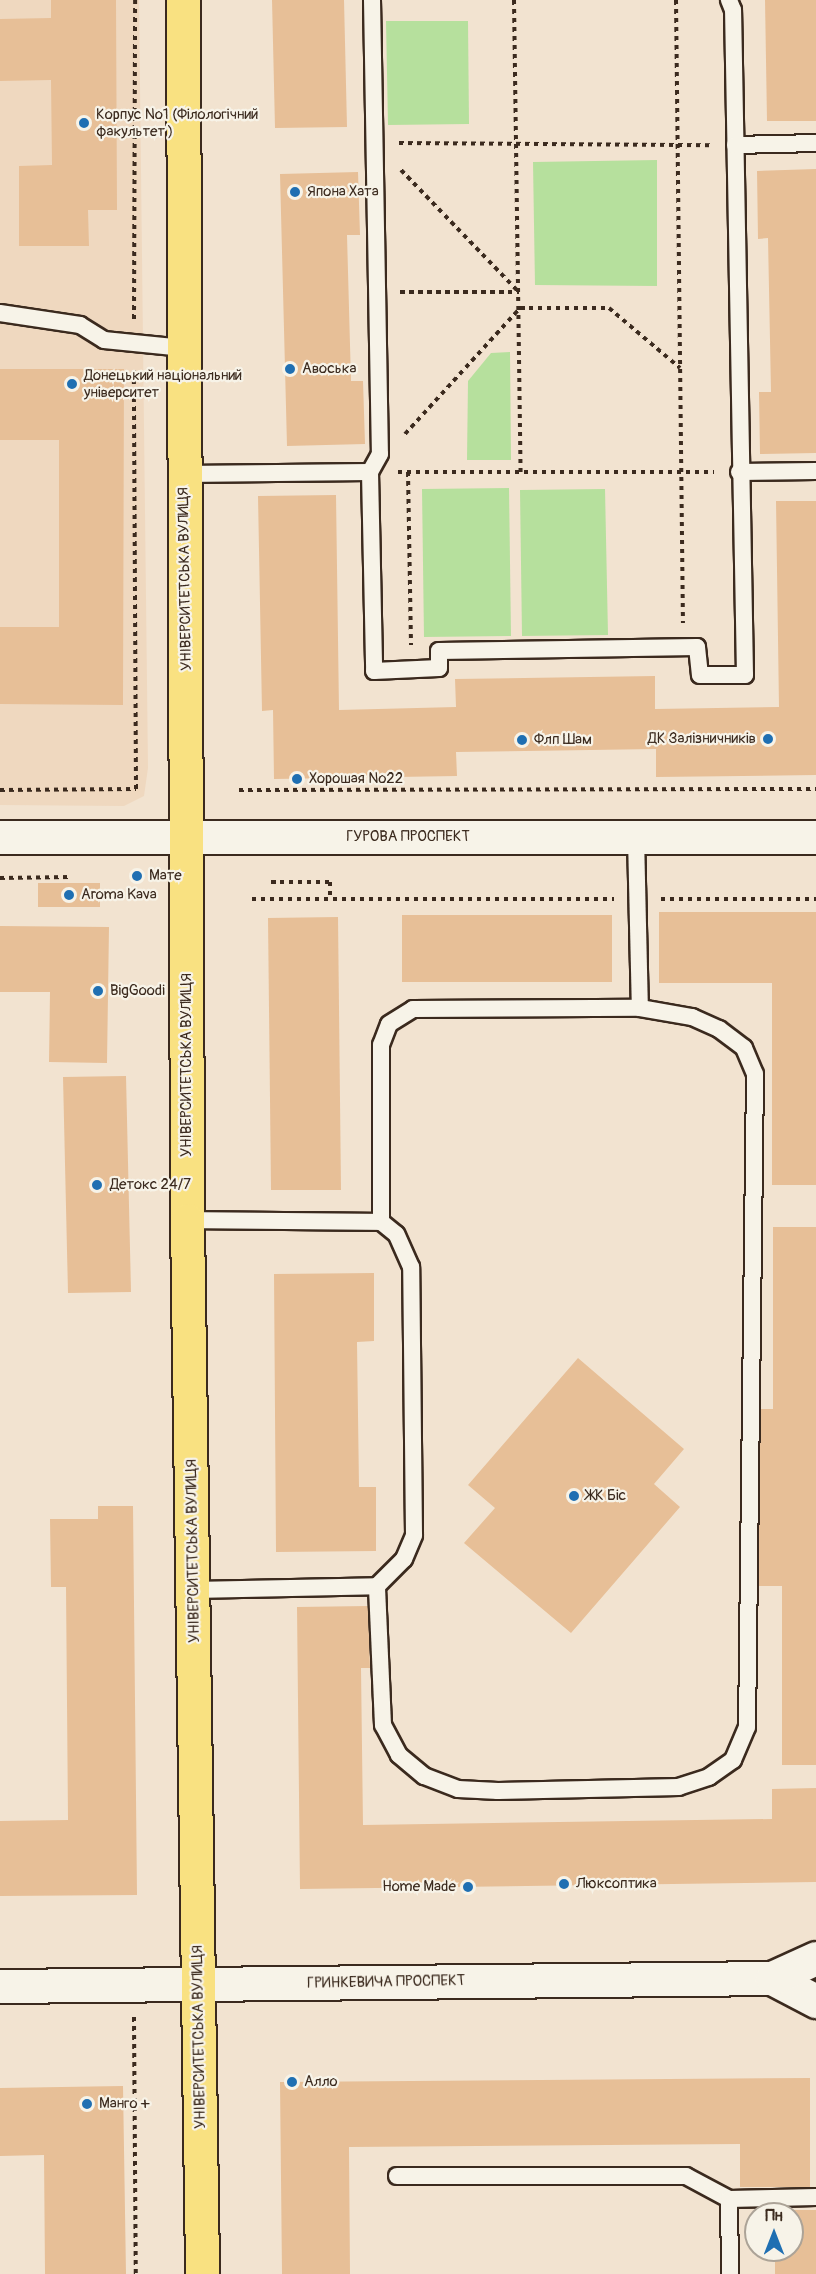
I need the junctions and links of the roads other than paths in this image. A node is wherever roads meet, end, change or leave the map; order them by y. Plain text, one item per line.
1 (183, 0) edge
2 (372, 0) edge
3 (729, 0) edge
4 (816, 143) edge
5 (735, 146) junction
6 (0, 313) edge
7 (184, 348) junction
8 (816, 471) edge
9 (370, 472) junction
10 (739, 472) junction
11 (184, 474) junction
12 (187, 836) junction
13 (0, 837) edge
14 (636, 837) junction
15 (816, 837) edge
16 (640, 1008) junction
17 (187, 1220) junction
18 (381, 1222) junction
19 (377, 1586) junction
20 (193, 1590) junction
21 (816, 1958) edge
22 (772, 1978) junction
23 (198, 1984) junction
24 (0, 1986) edge
25 (816, 2001) edge
26 (397, 2176) dead end
27 (816, 2197) edge
28 (729, 2199) junction
29 (202, 2274) edge
30 (730, 2274) edge

1 - 7 main road, УНІВЕРСИТЕТСЬКА ВУЛИЦЯ
2 - 9 lane
3 - 5 lane
4 - 5 lane
5 - 10 lane
6 - 7 lane
7 - 11 main road, УНІВЕРСИТЕТСЬКА ВУЛИЦЯ
8 - 10 lane
9 - 10 lane
9 - 11 lane
11 - 12 main road, УНІВЕРСИТЕТСЬКА ВУЛИЦЯ
12 - 13 street, ГУРОВА ПРОСПЕКТ
12 - 14 street, ГУРОВА ПРОСПЕКТ
12 - 17 main road, УНІВЕРСИТЕТСЬКА ВУЛИЦЯ
14 - 15 street, ГУРОВА ПРОСПЕКТ
14 - 16 lane
16 - 18 lane
16 - 19 lane
17 - 18 lane
17 - 20 main road, УНІВЕРСИТЕТСЬКА ВУЛИЦЯ
18 - 19 lane
19 - 20 lane
20 - 23 main road, УНІВЕРСИТЕТСЬКА ВУЛИЦЯ
21 - 22 street, ГРИНКЕВИЧА ПРОСПЕКТ
22 - 23 street, ГРИНКЕВИЧА ПРОСПЕКТ
22 - 25 street, ГРИНКЕВИЧА ПРОСПЕКТ
23 - 24 street, ГРИНКЕВИЧА ПРОСПЕКТ
23 - 29 main road, УНІВЕРСИТЕТСЬКА ВУЛИЦЯ
26 - 28 lane
27 - 28 lane
28 - 30 lane

